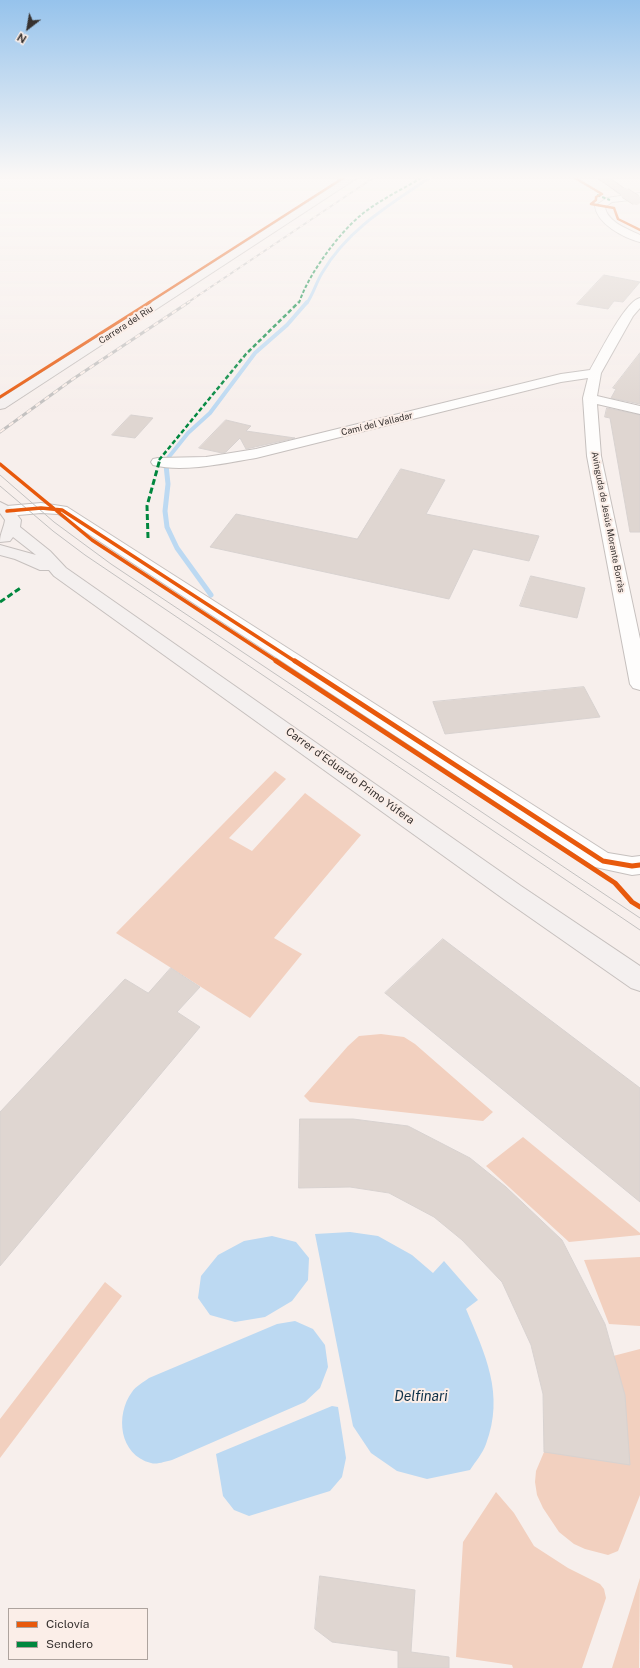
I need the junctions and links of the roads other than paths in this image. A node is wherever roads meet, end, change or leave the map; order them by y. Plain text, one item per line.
1 (232, 256) edge
2 (640, 301) edge
3 (595, 374) junction
4 (590, 398) junction
5 (0, 406) edge
6 (640, 410) edge
7 (158, 462) dead end
8 (3, 509) edge
9 (77, 519) junction
10 (12, 527) junction
11 (0, 541) edge
12 (0, 550) edge
13 (60, 572) junction
14 (640, 684) edge
15 (640, 865) edge
16 (640, 980) edge

1 - 5 street, Carrera del Riu
2 - 3 street, Avinguda de Jesús Morante Borràs
3 - 4 street, Avinguda de Jesús Morante Borràs
3 - 7 street, Camí del Valladar
4 - 6 street
4 - 14 street, Avinguda de Jesús Morante Borràs
8 - 9 street
8 - 10 street
9 - 10 street
9 - 15 street
10 - 11 street
10 - 13 street, Carrer d'Eduardo Primo Yúfera
12 - 13 street, Carrer d'Eduardo Primo Yúfera
13 - 16 street, Carrer d'Eduardo Primo Yúfera

